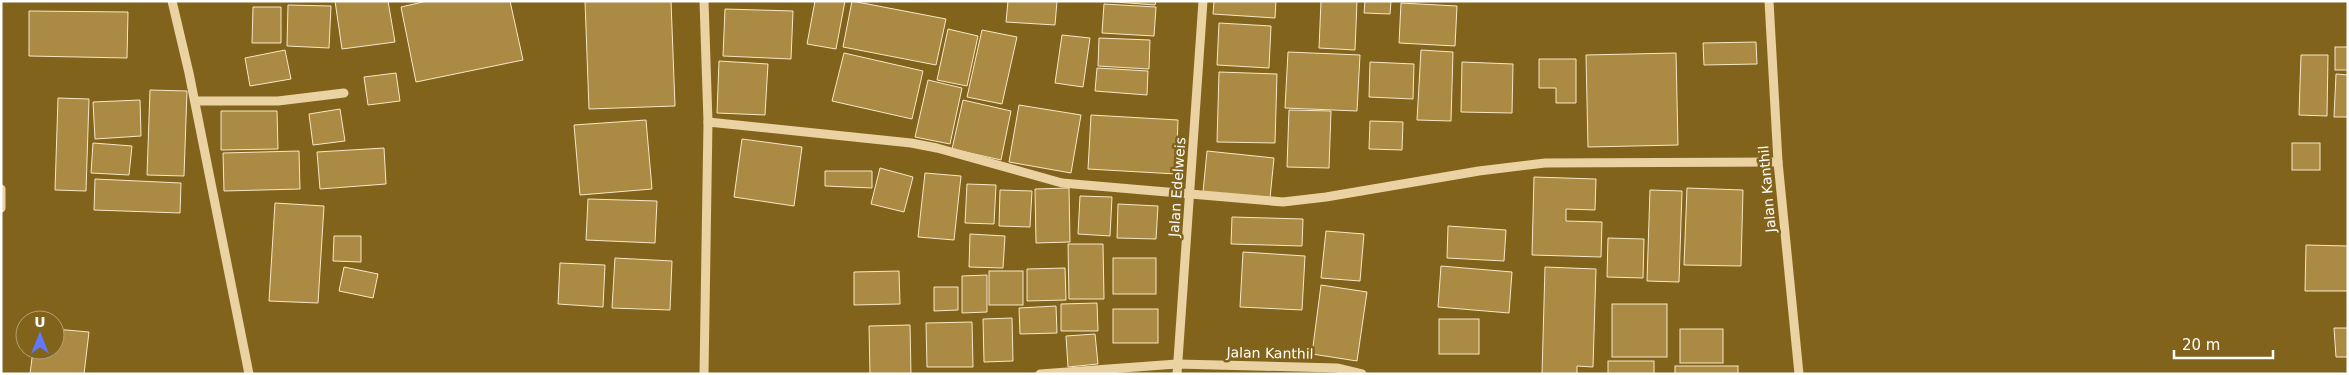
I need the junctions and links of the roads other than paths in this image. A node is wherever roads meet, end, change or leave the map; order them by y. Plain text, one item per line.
1 (172, 1) edge
2 (704, 1) edge
3 (1203, 1) edge
4 (1769, 1) edge
5 (344, 93) dead end
6 (195, 101) junction
7 (708, 122) junction
8 (1778, 162) junction
9 (1, 189) edge
10 (1190, 195) junction
11 (1, 208) edge
12 (1177, 369) edge
13 (249, 374) edge
14 (704, 374) edge
15 (1040, 374) edge
16 (1362, 374) edge
17 (1798, 374) edge

1 - 6 street
2 - 7 street
3 - 10 street, Jalan Edelweis
4 - 8 street, Jalan Kanthil
5 - 6 street
6 - 13 street
7 - 10 street
7 - 14 street
8 - 10 street
8 - 17 street, Jalan Kanthil
9 - 11 street
10 - 12 street, Jalan Edelweis
12 - 15 street, Jalan Kanthil
12 - 16 street, Jalan Kanthil

